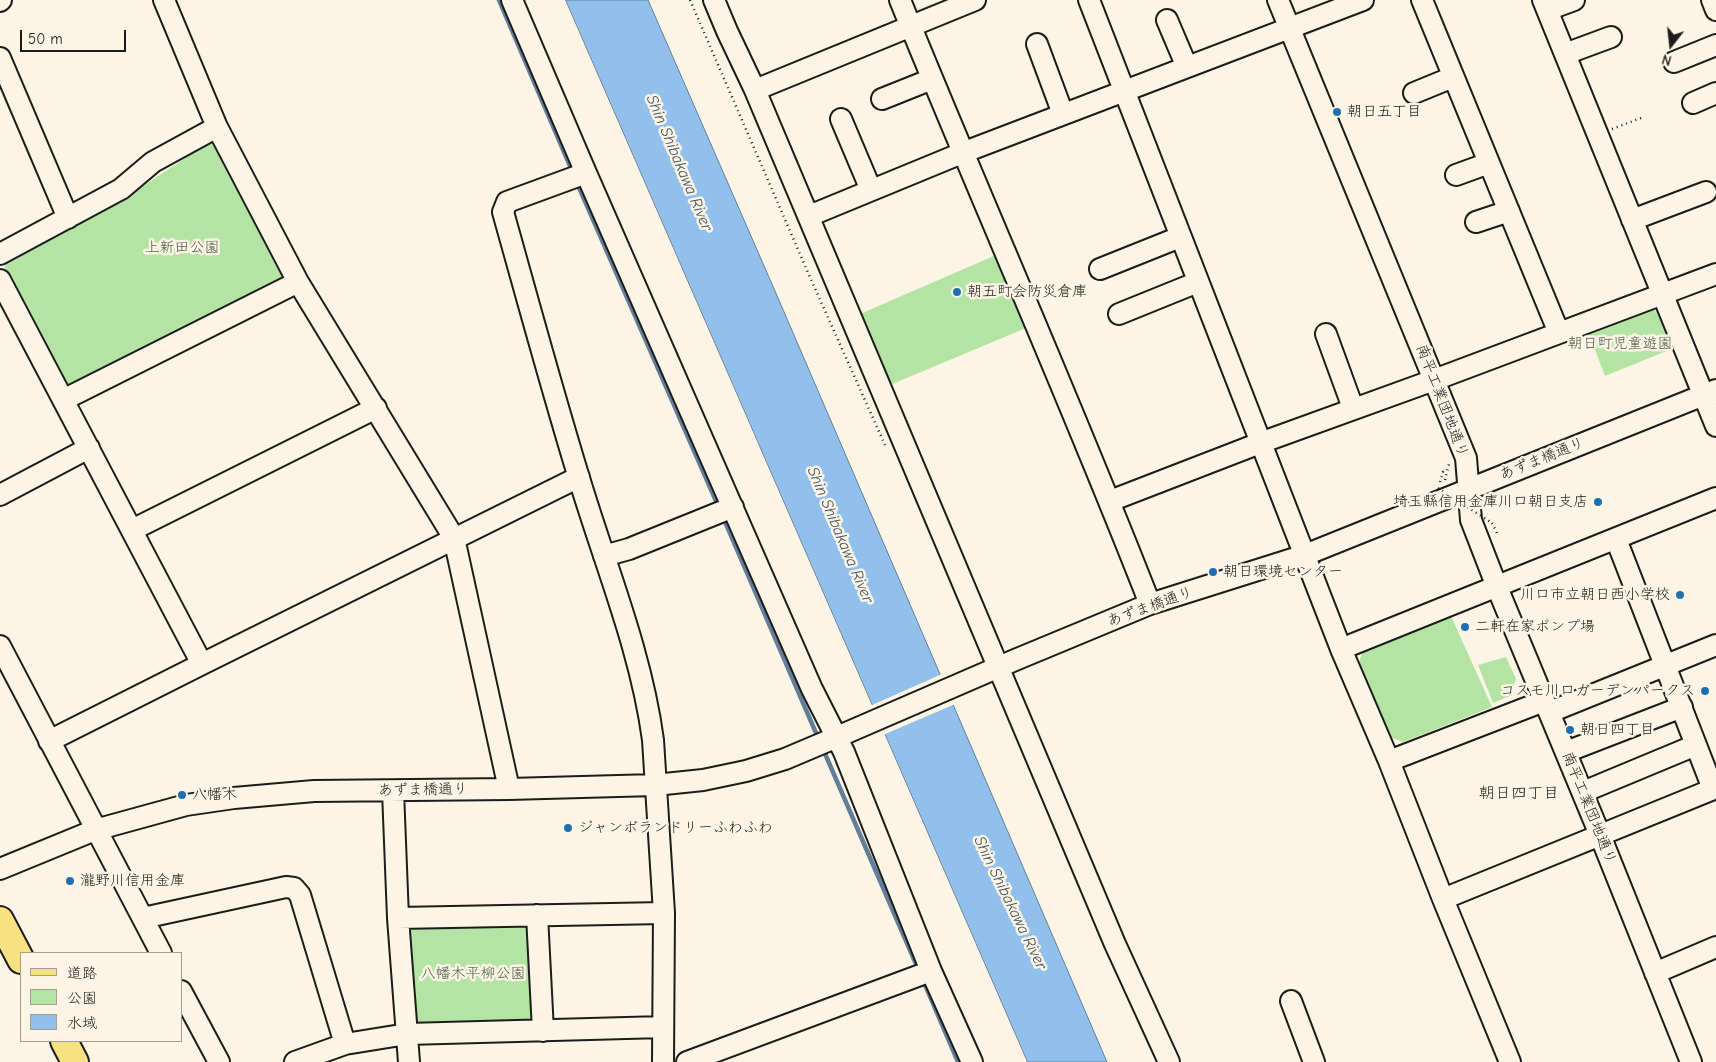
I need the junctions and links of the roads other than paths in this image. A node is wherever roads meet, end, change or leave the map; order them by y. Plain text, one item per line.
1 (164, 0) edge
2 (512, 0) edge
3 (714, 0) edge
4 (900, 0) edge
5 (976, 0) edge
6 (1089, 0) edge
7 (1278, 0) edge
8 (1363, 0) edge
9 (1422, 0) edge
10 (1574, 0) edge
11 (1712, 0) edge
12 (1545, 5) edge
13 (1716, 10) edge
14 (1168, 20) dead end
15 (911, 27) junction
16 (1290, 28) junction
17 (1610, 37) dead end
18 (1037, 44) dead end
19 (1716, 45) edge
20 (1565, 54) junction
21 (0, 58) edge
22 (1674, 62) dead end
23 (1187, 68) junction
24 (1453, 77) junction
25 (932, 79) junction
26 (756, 90) junction
27 (1124, 91) junction
28 (1414, 93) dead end
29 (1716, 93) edge
30 (882, 99) dead end
31 (1692, 103) dead end
32 (1063, 114) junction
33 (841, 119) dead end
34 (218, 127) junction
35 (962, 153) junction
36 (1489, 163) junction
37 (586, 173) junction
38 (1456, 175) dead end
39 (871, 190) junction
40 (1706, 192) dead end
41 (1509, 210) junction
42 (809, 216) junction
43 (68, 218) junction
44 (1632, 220) junction
45 (1476, 222) dead end
46 (1180, 237) junction
47 (0, 254) edge
48 (1100, 269) dead end
49 (1716, 274) edge
50 (0, 280) edge
51 (298, 282) junction
52 (1198, 282) junction
53 (1662, 294) junction
54 (1119, 314) dead end
55 (1559, 333) junction
56 (1326, 334) dead end
57 (1434, 380) junction
58 (1710, 392) edge
59 (63, 400) junction
60 (376, 408) junction
61 (1353, 408) junction
62 (1716, 426) edge
63 (1260, 442) junction
64 (89, 448) junction
65 (578, 477) junction
66 (1468, 490) junction
67 (0, 495) edge
68 (1716, 498) edge
69 (1110, 501) junction
70 (733, 506) junction
71 (132, 530) junction
72 (454, 538) junction
73 (1616, 539) junction
74 (604, 556) junction
75 (1305, 556) junction
76 (1497, 587) junction
77 (1150, 604) junction
78 (1716, 645) edge
79 (0, 646) edge
80 (1341, 649) junction
81 (202, 664) junction
82 (1666, 665) junction
83 (999, 667) junction
84 (1547, 707) junction
85 (1682, 707) junction
86 (843, 735) junction
87 (50, 741) junction
88 (1696, 745) junction
89 (1566, 752) junction
90 (1389, 761) junction
91 (655, 785) junction
92 (1715, 788) edge
93 (509, 789) junction
94 (393, 791) junction
95 (1582, 792) junction
96 (95, 830) junction
97 (1600, 835) junction
98 (0, 869) edge
99 (1443, 899) junction
100 (664, 914) junction
101 (537, 915) junction
102 (143, 918) junction
103 (398, 918) junction
104 (0, 920) edge
105 (1716, 947) edge
106 (160, 952) edge
107 (20, 958) edge
108 (931, 971) junction
109 (1656, 973) junction
110 (182, 993) edge
111 (1290, 1002) dead end
112 (663, 1027) junction
113 (544, 1031) junction
114 (408, 1034) junction
115 (65, 1042) edge
116 (344, 1044) junction
117 (75, 1062) edge
118 (219, 1062) edge
119 (295, 1062) edge
120 (409, 1062) edge
121 (663, 1062) edge
122 (687, 1062) edge
123 (971, 1062) edge
124 (1169, 1062) edge
125 (1314, 1062) edge
126 (1510, 1062) edge
127 (1691, 1062) edge

1 - 34 street
2 - 37 street
3 - 26 street
4 - 15 street
5 - 15 street
6 - 27 street
7 - 16 street, 南平工業団地通り
8 - 16 street
9 - 24 street
10 - 12 street
11 - 13 street
12 - 20 street
14 - 23 street
15 - 25 street
15 - 26 street
16 - 23 street
16 - 57 street, 南平工業団地通り
17 - 20 street
18 - 32 street
19 - 22 street
20 - 44 street
21 - 43 street
23 - 27 street
24 - 28 street
24 - 36 street
25 - 30 street
25 - 35 street
26 - 42 street
27 - 32 street
27 - 46 street
29 - 31 street
32 - 35 street
33 - 39 street
34 - 43 street
34 - 51 street
35 - 39 street
35 - 69 street
36 - 38 street
36 - 41 street
37 - 65 street
37 - 70 street
39 - 42 street
40 - 44 street
41 - 45 street
41 - 55 street
42 - 83 street
43 - 47 street
44 - 53 street
46 - 48 street
46 - 52 street
49 - 53 street
50 - 59 street
51 - 59 street
51 - 60 street
52 - 54 street
52 - 63 street
53 - 55 street
53 - 58 street
55 - 57 street
56 - 61 street
57 - 61 street
57 - 66 street, 南平工業団地通り
58 - 62 street
58 - 66 street, あずま橋通り
59 - 64 street
60 - 71 street
60 - 72 street
61 - 63 street
63 - 69 street
63 - 75 street
64 - 67 street
64 - 71 street
65 - 72 street
65 - 74 street
66 - 75 street, あずま橋通り
66 - 76 street, 南平工業団地通り
68 - 73 street
69 - 77 street
70 - 74 street
70 - 86 street
71 - 81 street
72 - 81 street
72 - 93 street
73 - 76 street
73 - 82 street
74 - 91 street
75 - 77 street, あずま橋通り
75 - 80 street
76 - 80 street
76 - 84 street, 南平工業団地通り
77 - 83 street, あずま橋通り
78 - 82 street
79 - 87 street
80 - 90 street
81 - 87 street
82 - 84 street
82 - 85 street
83 - 86 street, あずま橋通り
83 - 124 street
84 - 89 street, 南平工業団地通り
84 - 90 street
85 - 88 street
85 - 89 street
86 - 91 street, あずま橋通り
86 - 108 street
87 - 96 street
88 - 92 street
88 - 95 street
89 - 95 street, 南平工業団地通り
90 - 99 street
91 - 93 street, あずま橋通り
91 - 100 street
92 - 97 street
93 - 94 street, あずま橋通り
94 - 96 street, あずま橋通り
94 - 103 street
95 - 97 street, 南平工業団地通り
96 - 98 street, あずま橋通り
96 - 102 street
97 - 99 street
97 - 109 street, 南平工業団地通り
99 - 126 street
100 - 101 street
100 - 112 street
101 - 103 street
101 - 113 street
102 - 106 street
102 - 116 street
103 - 114 street
104 - 107 main road
105 - 109 street
108 - 122 street
108 - 123 street
109 - 127 street, 南平工業団地通り
110 - 118 street
111 - 125 street
112 - 113 street
112 - 121 street
113 - 114 street
114 - 116 street
114 - 120 street
115 - 117 main road
116 - 119 street

